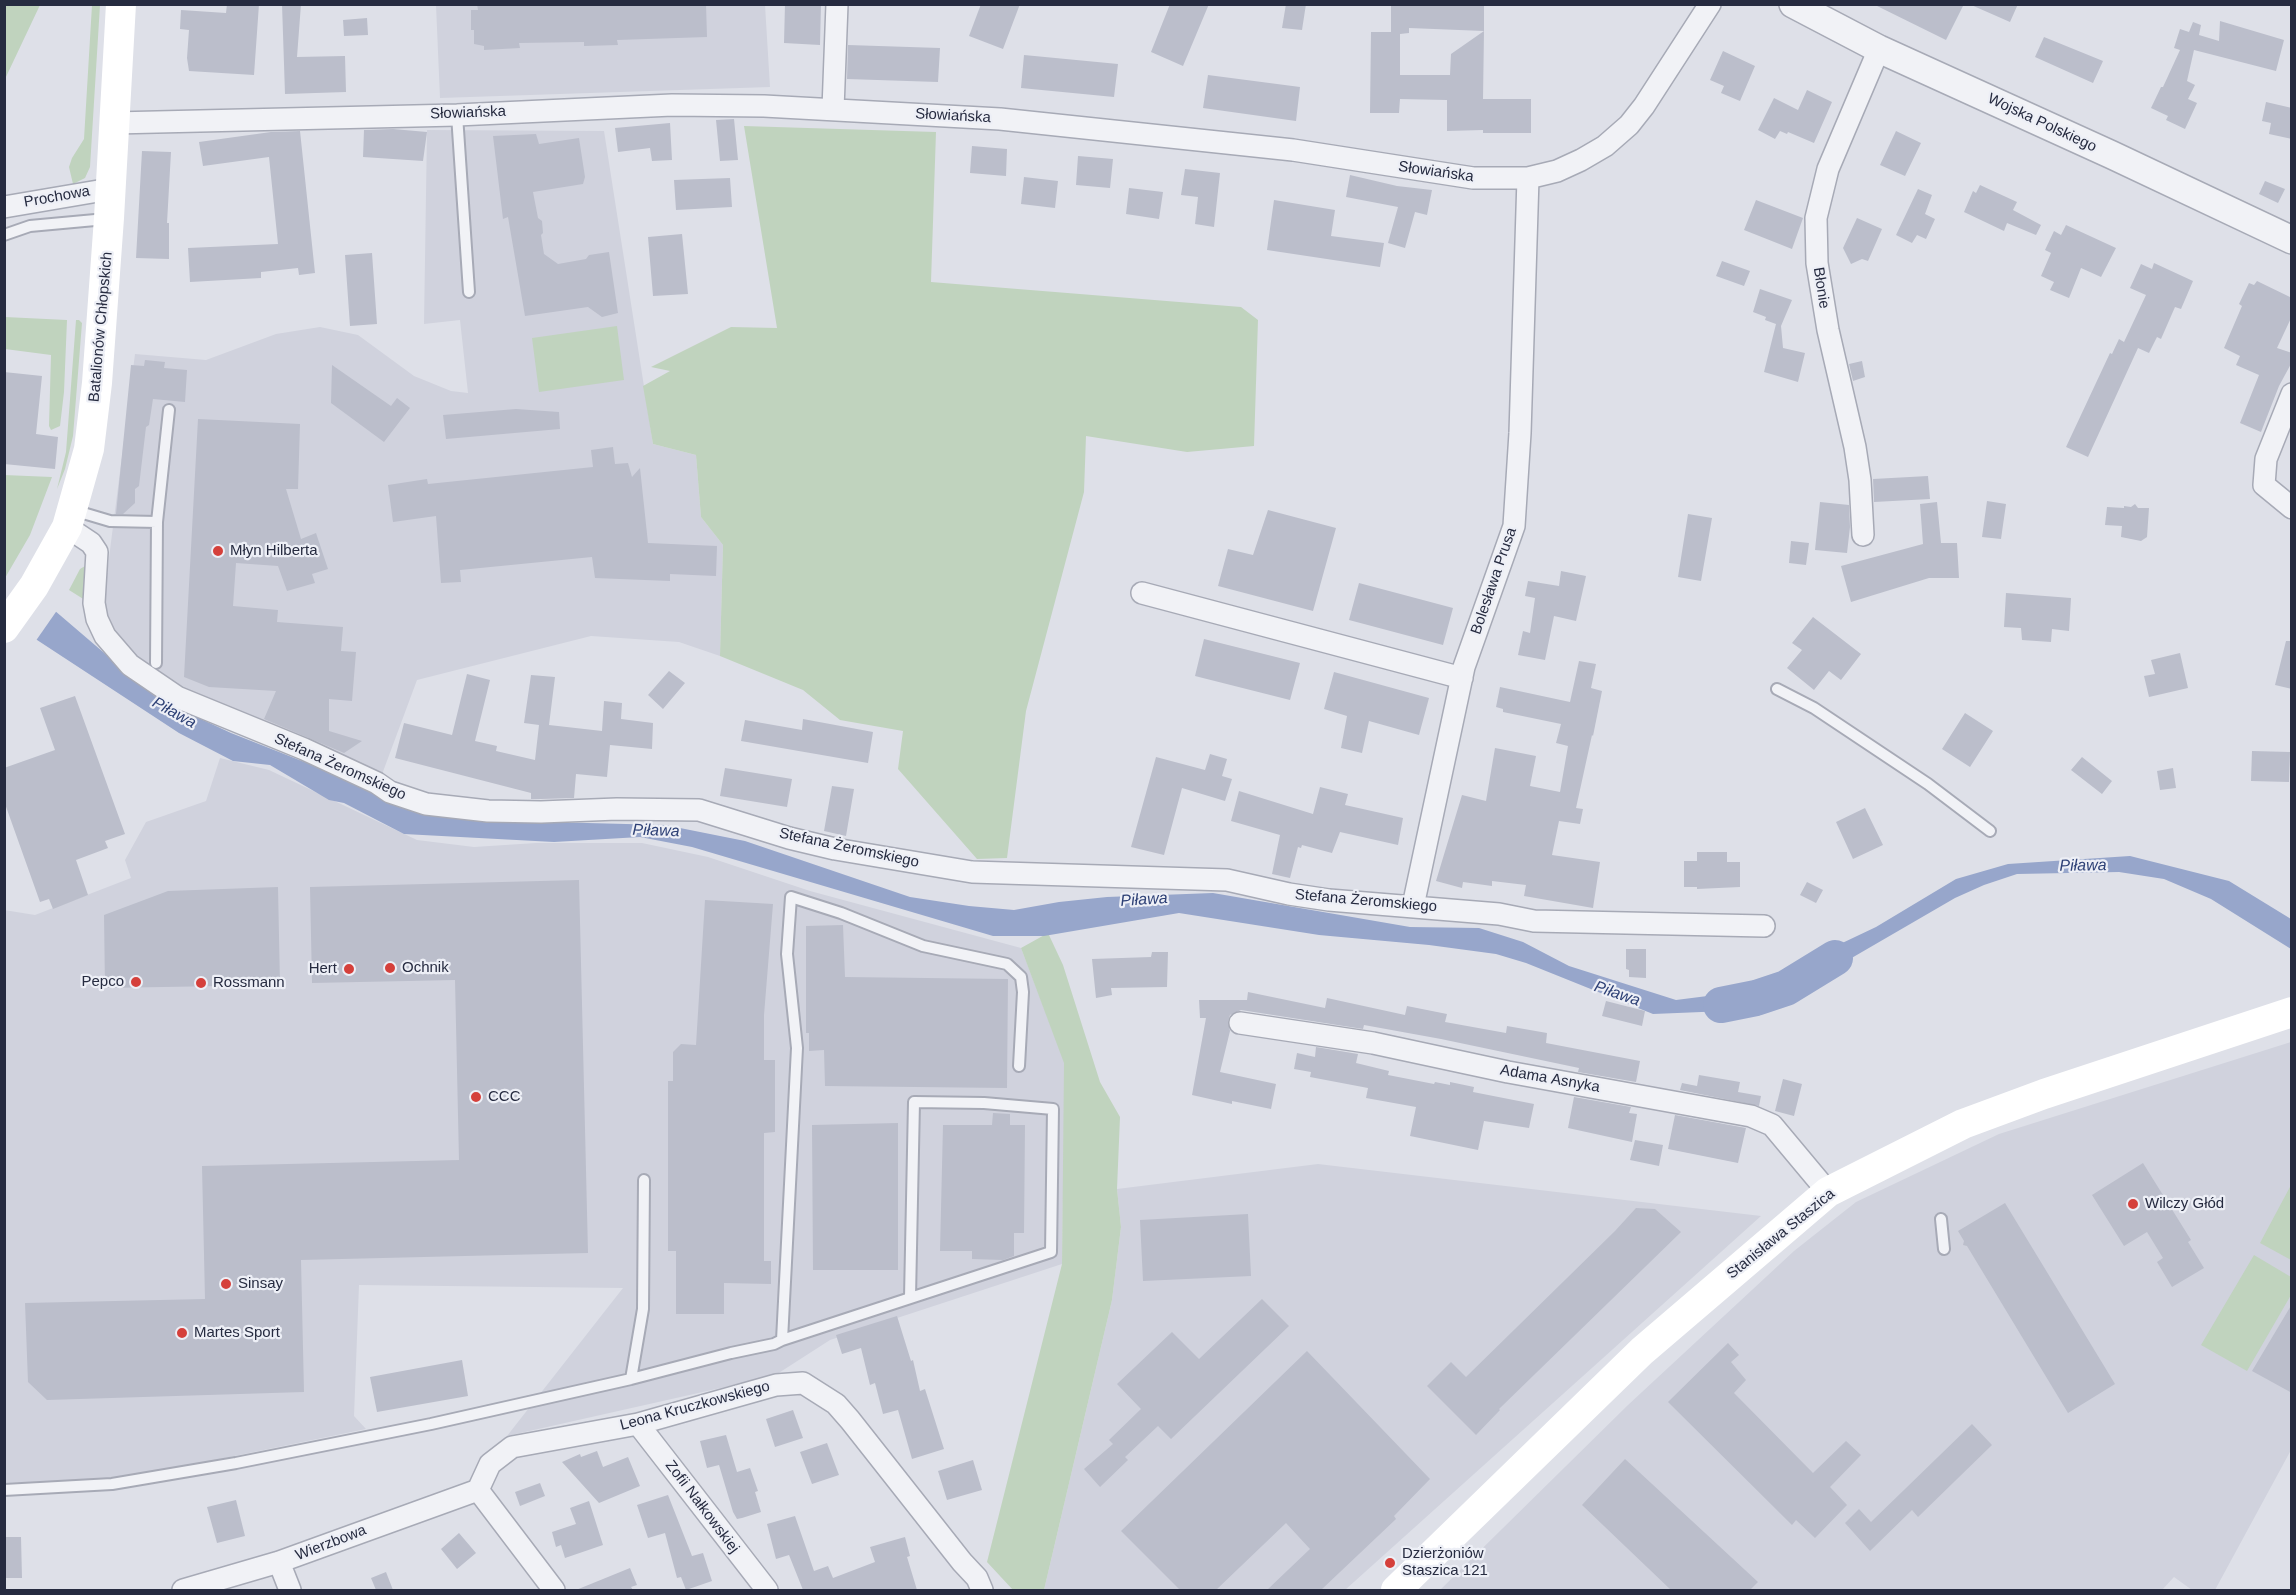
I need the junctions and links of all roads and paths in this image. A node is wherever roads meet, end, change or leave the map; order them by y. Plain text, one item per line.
1 (121, 4) edge
2 (837, 4) edge
3 (1710, 4) edge
4 (1793, 4) edge
5 (1879, 49) junction
6 (833, 110) junction
7 (457, 115) junction
8 (114, 123) junction
9 (1528, 178) junction
10 (111, 189) junction
11 (4, 207) edge
12 (110, 218) junction
13 (4, 235) edge
14 (2292, 240) edge
15 (469, 292) dead end
16 (2292, 394) edge
17 (169, 410) dead end
18 (2292, 508) edge
19 (70, 518) junction
20 (157, 522) junction
21 (1863, 535) dead end
22 (1142, 592) dead end
23 (6, 626) edge
24 (156, 663) dead end
25 (1462, 678) junction
26 (1778, 689) dead end
27 (1990, 831) dead end
28 (1413, 906) junction
29 (1764, 926) dead end
30 (2292, 1012) edge
31 (1240, 1023) dead end
32 (1019, 1066) dead end
33 (644, 1180) dead end
34 (1828, 1192) junction
35 (1941, 1219) dead end
36 (1944, 1249) dead end
37 (910, 1297) junction
38 (782, 1340) junction
39 (631, 1380) junction
40 (638, 1424) junction
41 (4, 1490) edge
42 (478, 1490) junction
43 (279, 1562) junction
44 (183, 1590) edge
45 (290, 1590) edge
46 (554, 1590) edge
47 (767, 1590) edge
48 (982, 1590) edge
49 (1396, 1590) edge

1 - 8 main road, Batalionów Chłopskich
2 - 6 street
3 - 9 street, Słowiańska
4 - 5 street, Wojska Polskiego
5 - 14 street, Wojska Polskiego
5 - 21 street, Błonie
6 - 7 street, Słowiańska
6 - 9 street, Słowiańska
7 - 8 street, Słowiańska
7 - 15 lane
8 - 10 main road, Batalionów Chłopskich
9 - 25 street, Bolesława Prusa
10 - 11 street, Prochowa
10 - 12 main road, Batalionów Chłopskich
12 - 13 lane
12 - 19 main road, Batalionów Chłopskich
16 - 18 street
17 - 20 lane
19 - 20 lane
19 - 23 main road, Batalionów Chłopskich
19 - 28 street, Stefana Żeromskiego
20 - 24 lane
22 - 25 street
25 - 28 street, Bolesława Prusa
26 - 27 lane
28 - 29 street, Stefana Żeromskiego
30 - 34 main road, Stanisława Staszica
31 - 34 street, Adama Asnyka
32 - 38 lane
33 - 39 lane
34 - 49 main road, Stanisława Staszica
35 - 36 lane
37 - 37 lane
37 - 38 lane
38 - 39 lane
39 - 41 lane
40 - 42 street, Leona Kruczkowskiego
40 - 47 street, Zofii Nałkowskiej
40 - 48 street, Leona Kruczkowskiego
42 - 43 street, Wierzbowa
42 - 46 street
43 - 44 street, Wierzbowa
43 - 45 street

